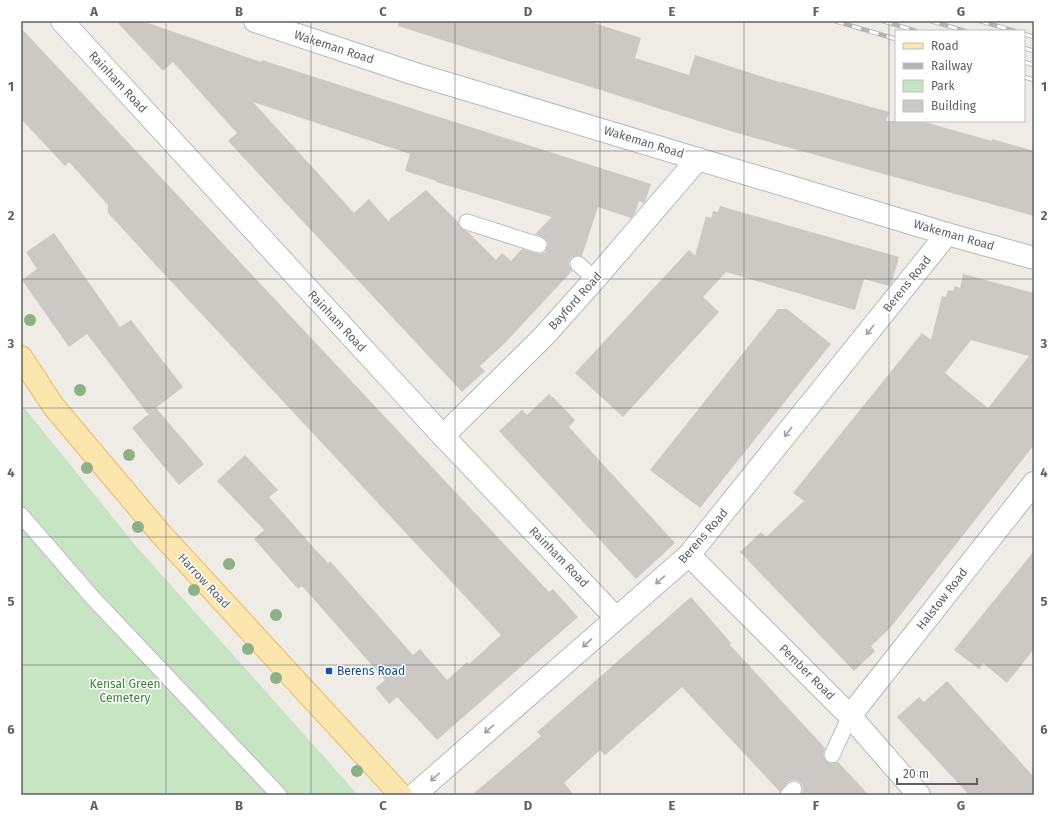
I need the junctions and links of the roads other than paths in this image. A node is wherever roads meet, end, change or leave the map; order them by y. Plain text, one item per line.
1 (62, 21) edge
2 (255, 21) edge
3 (698, 159) junction
4 (467, 222) dead end
5 (947, 234) junction
6 (539, 245) dead end
7 (1034, 258) edge
8 (578, 264) dead end
9 (595, 279) junction
10 (21, 357) edge
11 (443, 436) junction
12 (1034, 483) edge
13 (21, 515) edge
14 (689, 555) junction
15 (616, 618) junction
16 (850, 716) junction
17 (832, 755) dead end
18 (279, 795) edge
19 (401, 795) edge
20 (414, 795) edge
21 (918, 795) edge

1 - 11 street, Rainham Road
2 - 3 street, Wakeman Road
3 - 5 street, Wakeman Road
3 - 9 street, Bayford Road
4 - 6 lane
5 - 7 street, Wakeman Road
5 -> 14 street, Berens Road
8 - 9 lane
9 - 11 street, Bayford Road
10 - 19 main road, Harrow Road
11 - 15 street, Rainham Road
12 - 16 street, Halstow Road
13 - 18 lane
14 -> 15 street, Berens Road
14 - 16 street, Pember Road
15 -> 20 street, Berens Road
16 - 17 lane
16 - 21 street, Pember Road

